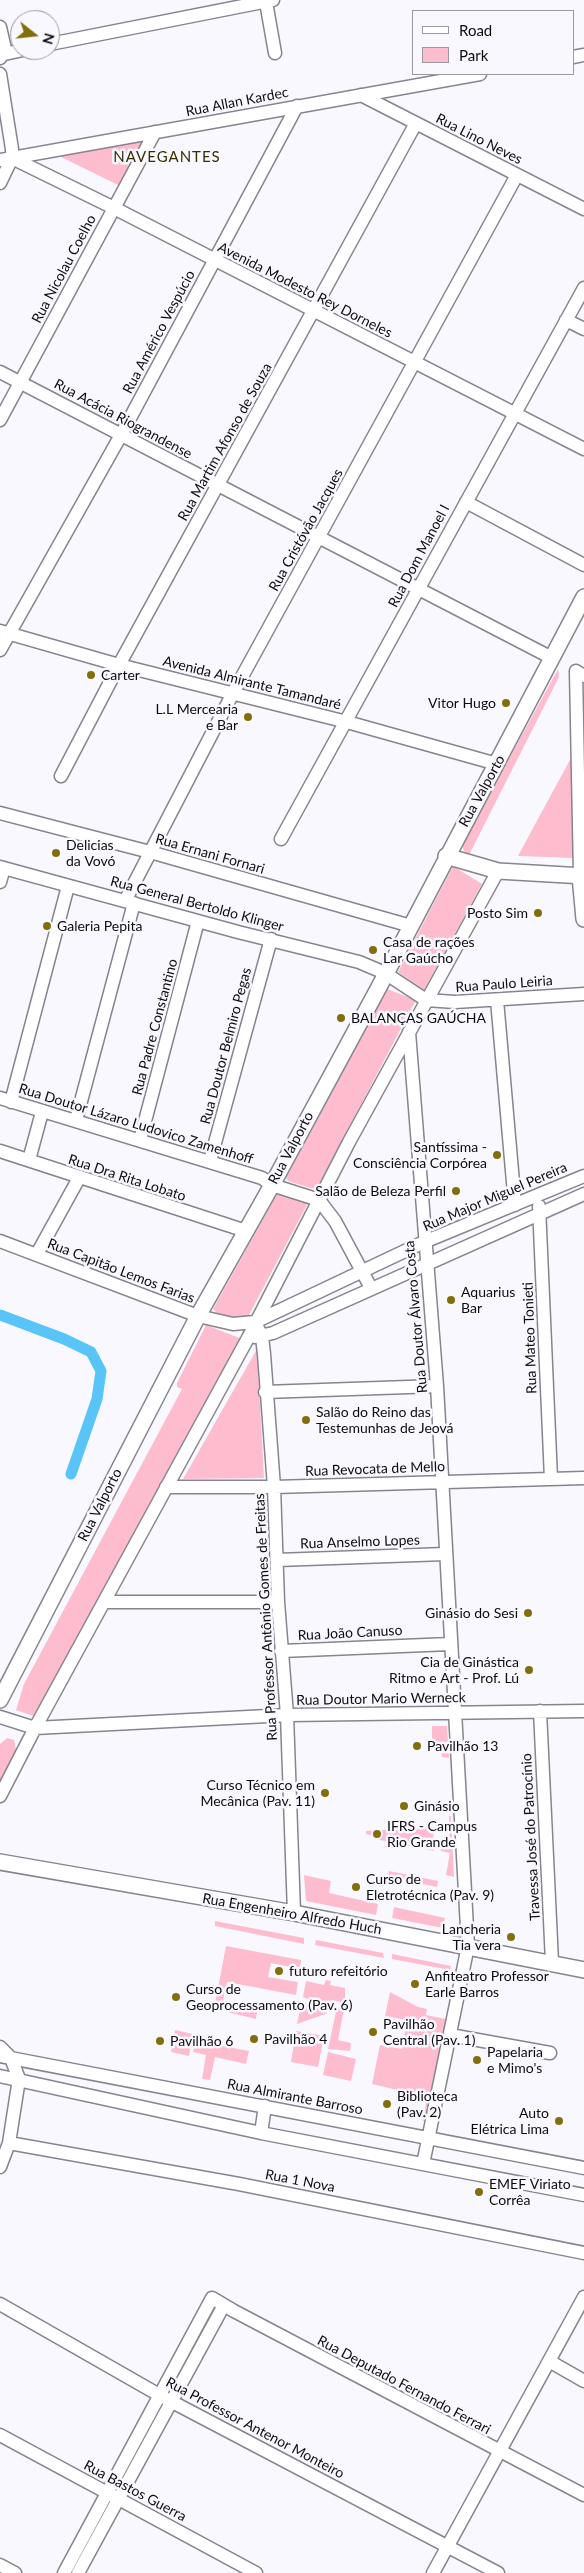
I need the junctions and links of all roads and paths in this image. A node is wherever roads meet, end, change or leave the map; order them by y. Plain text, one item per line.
1 (270, 1) edge
2 (0, 27) edge
3 (60, 42) edge
4 (275, 53) dead end
5 (1, 56) edge
6 (0, 74) edge
7 (474, 75) edge
8 (361, 95) junction
9 (297, 106) junction
10 (416, 123) junction
11 (155, 132) junction
12 (6, 159) edge
13 (517, 175) junction
14 (0, 183) edge
15 (114, 208) junction
16 (584, 208) edge
17 (215, 260) junction
18 (584, 288) edge
19 (313, 311) junction
20 (566, 320) junction
21 (584, 329) edge
22 (414, 363) junction
23 (0, 372) edge
24 (21, 382) junction
25 (513, 414) junction
26 (0, 420) edge
27 (121, 435) junction
28 (584, 449) edge
29 (218, 487) junction
30 (466, 502) junction
31 (319, 538) junction
32 (584, 565) edge
33 (418, 589) junction
34 (584, 597) edge
35 (4, 632) edge
36 (0, 650) edge
37 (552, 658) junction
38 (119, 665) junction
39 (580, 673) edge
40 (233, 693) junction
41 (347, 722) junction
42 (497, 764) junction
43 (61, 776) dead end
44 (0, 813) edge
45 (281, 839) dead end
46 (150, 852) junction
47 (446, 856) junction
48 (2, 867) edge
49 (498, 871) junction
50 (582, 876) edge
51 (0, 882) edge
52 (68, 886) junction
53 (130, 902) junction
54 (584, 918) edge
55 (198, 922) junction
56 (411, 926) junction
57 (270, 939) junction
58 (386, 973) junction
59 (584, 994) edge
60 (426, 1000) junction
61 (497, 1000) junction
62 (409, 1032) junction
63 (6, 1100) edge
64 (42, 1112) junction
65 (76, 1120) junction
66 (140, 1140) junction
67 (0, 1151) edge
68 (29, 1160) junction
69 (210, 1162) junction
70 (584, 1176) edge
71 (79, 1178) junction
72 (272, 1185) junction
73 (584, 1194) edge
74 (537, 1196) junction
75 (319, 1200) junction
76 (515, 1205) junction
77 (540, 1212) junction
78 (246, 1231) junction
79 (0, 1241) edge
80 (424, 1242) junction
81 (37, 1254) junction
82 (429, 1264) junction
83 (361, 1271) junction
84 (371, 1288) junction
85 (198, 1316) junction
86 (255, 1322) junction
87 (233, 1324) junction
88 (262, 1336) junction
89 (248, 1338) junction
90 (437, 1386) junction
91 (265, 1392) junction
92 (584, 1478) edge
93 (551, 1479) junction
94 (441, 1482) junction
95 (166, 1487) junction
96 (274, 1487) junction
97 (445, 1554) junction
98 (277, 1560) junction
99 (104, 1602) junction
100 (278, 1602) junction
101 (450, 1644) junction
102 (282, 1651) junction
103 (0, 1700) edge
104 (540, 1711) junction
105 (584, 1711) edge
106 (455, 1712) junction
107 (287, 1715) junction
108 (0, 1718) edge
109 (34, 1728) junction
110 (0, 1796) edge
111 (0, 1862) edge
112 (294, 1913) junction
113 (468, 1946) junction
114 (552, 1962) junction
115 (584, 1970) edge
116 (450, 2035) junction
117 (0, 2047) edge
118 (550, 2054) dead end
119 (5, 2057) edge
120 (0, 2076) edge
121 (19, 2080) junction
122 (265, 2106) junction
123 (261, 2133) junction
124 (428, 2138) junction
125 (9, 2143) junction
126 (423, 2164) junction
127 (0, 2167) edge
128 (584, 2168) edge
129 (584, 2195) edge
130 (584, 2252) edge
131 (584, 2298) edge
132 (0, 2304) edge
133 (224, 2305) junction
134 (549, 2360) junction
135 (584, 2381) edge
136 (166, 2398) junction
137 (0, 2435) edge
138 (499, 2452) junction
139 (584, 2495) edge
140 (113, 2496) junction
141 (448, 2546) junction
142 (0, 2565) edge
143 (15, 2573) edge
144 (64, 2573) edge
145 (78, 2573) edge
146 (256, 2573) edge
147 (433, 2573) edge
148 (498, 2573) edge

1 - 3 street
1 - 4 street
2 - 5 street
6 - 12 street
7 - 8 street, Rua Allan Kardec
8 - 9 street, Rua Allan Kardec
8 - 10 street, Rua Lino Neves
9 - 11 street, Rua Allan Kardec
9 - 17 street, Rua Américo Vespúcio
10 - 13 street, Rua Lino Neves
10 - 19 street, Rua Martim Afonso de Souza
11 - 12 street, Rua Allan Kardec
11 - 15 street, Rua Nicolau Coelho
12 - 14 street
12 - 15 street, Avenida Modesto Rey Dorneles
13 - 16 street, Rua Lino Neves
13 - 22 street, Rua Cristóvão Jacques
15 - 17 street, Avenida Modesto Rey Dorneles
15 - 24 street, Rua Nicolau Coelho
17 - 19 street, Avenida Modesto Rey Dorneles
17 - 27 street, Rua Américo Vespúcio
18 - 20 street, Rua Dom Manoel I
19 - 22 street, Avenida Modesto Rey Dorneles
19 - 29 street, Rua Martim Afonso de Souza
20 - 21 street
20 - 25 street, Rua Dom Manoel I
22 - 25 street, Avenida Modesto Rey Dorneles
22 - 31 street, Rua Cristóvão Jacques
23 - 24 street, Rua Acácia Riograndense
24 - 26 street, Rua Nicolau Coelho
24 - 27 street, Rua Acácia Riograndense
25 - 28 street, Avenida Modesto Rey Dorneles
25 - 30 street, Rua Dom Manoel I
27 - 29 street, Rua Acácia Riograndense
27 - 35 street, Rua Américo Vespúcio
29 - 31 street, Rua Acácia Riograndense
29 - 38 street, Rua Martim Afonso de Souza
30 - 32 street
30 - 33 street, Rua Dom Manoel I
31 - 33 street, Rua Acácia Riograndense
31 - 40 street, Rua Cristóvão Jacques
33 - 37 street, Rua Acácia Riograndense
33 - 41 street, Rua Dom Manoel I
34 - 37 main road, Rua Valporto
35 - 36 street, Rua Américo Vespúcio
35 - 38 street, Avenida Almirante Tamandaré
37 - 42 main road, Rua Valporto
38 - 40 street, Avenida Almirante Tamandaré
38 - 43 street, Rua Martim Afonso de Souza
39 - 50 street
40 - 41 street, Avenida Almirante Tamandaré
40 - 46 street, Rua Cristóvão Jacques
41 - 42 street, Avenida Almirante Tamandaré
41 - 45 street, Rua Dom Manoel I
42 - 47 main road, Rua Valporto
44 - 46 street, Rua Ernani Fornari
46 - 53 street, Rua Cristóvão Jacques
46 - 56 street, Rua Ernani Fornari
47 - 49 main road
47 - 56 main road, Rua Valporto
48 - 51 street
48 - 52 street, Rua General Bertoldo Klinger
49 - 50 main road
49 - 60 street
50 - 54 main road
52 - 53 street, Rua General Bertoldo Klinger
52 - 63 street
53 - 55 street, Rua General Bertoldo Klinger
53 - 65 street, Rua Cristóvão Jacques
55 - 57 street, Rua General Bertoldo Klinger
55 - 66 street, Rua Padre Constantino
56 - 58 main road, Rua Valporto
57 - 58 street, Rua General Bertoldo Klinger
57 - 69 street, Rua Doutor Belmiro Pegas
58 - 60 street, Rua General Bertoldo Klinger
58 - 72 main road, Rua Valporto
59 - 61 street, Rua Paulo Leiria
60 - 61 street, Rua Paulo Leiria
60 - 62 street
61 - 76 street
62 - 75 street
62 - 80 street, Rua Doutor Álvaro Costa
63 - 64 street, Rua Doutor Lázaro Ludovico Zamenhoff
64 - 65 street, Rua Doutor Lázaro Ludovico Zamenhoff
64 - 68 street
65 - 66 street, Rua Doutor Lázaro Ludovico Zamenhoff
66 - 69 street, Rua Doutor Lázaro Ludovico Zamenhoff
67 - 68 street, Rua Dra Rita Lobato
68 - 71 street, Rua Dra Rita Lobato
69 - 72 street, Rua Doutor Lázaro Ludovico Zamenhoff
70 - 74 street, Rua Major Miguel Pereira
71 - 78 street, Rua Dra Rita Lobato
71 - 81 street
72 - 75 street, Rua Doutor Lázaro Ludovico Zamenhoff
72 - 78 main road, Rua Valporto
73 - 77 street
74 - 76 street, Rua Major Miguel Pereira
74 - 77 street, Rua Mateo Tonieti
75 - 83 street
75 - 86 street
76 - 80 street, Rua Major Miguel Pereira
77 - 82 street
77 - 93 street, Rua Mateo Tonieti
78 - 85 main road, Rua Valporto
79 - 81 street, Rua Capitão Lemos Farias
80 - 82 street, Rua Doutor Álvaro Costa
80 - 83 street, Rua Major Miguel Pereira
81 - 85 street, Rua Capitão Lemos Farias
82 - 84 street
82 - 90 street, Rua Doutor Álvaro Costa
83 - 84 street
83 - 86 street, Rua Major Miguel Pereira
84 - 88 street
85 - 87 street, Rua Capitão Lemos Farias
85 - 103 main road, Rua Valporto
86 - 87 street, Rua Capitão Lemos Farias
86 - 88 street, Rua Professor Antônio Gomes de Freitas
86 - 89 street
87 - 89 street
88 - 89 street
88 - 91 street, Rua Professor Antônio Gomes de Freitas
89 - 95 street
90 - 91 street
90 - 94 street, Rua Doutor Álvaro Costa
91 - 96 street, Rua Professor Antônio Gomes de Freitas
92 - 93 street, Rua Revocata de Mello
93 - 94 street, Rua Revocata de Mello
94 - 96 street, Rua Revocata de Mello
94 - 97 street, Rua Doutor Álvaro Costa
95 - 96 street, Rua Revocata de Mello
95 - 99 street
96 - 98 street, Rua Professor Antônio Gomes de Freitas
97 - 98 street, Rua Anselmo Lopes
97 - 101 street, Rua Doutor Álvaro Costa
98 - 100 street, Rua Professor Antônio Gomes de Freitas
99 - 100 street
99 - 109 street
100 - 102 street, Rua Professor Antônio Gomes de Freitas
101 - 102 street, Rua João Canuso
101 - 106 street, Rua Doutor Álvaro Costa
102 - 107 street, Rua Professor Antônio Gomes de Freitas
104 - 105 street, Rua Doutor Mario Werneck
104 - 106 street, Rua Doutor Mario Werneck
104 - 114 street, Travessa José do Patrocínio
106 - 107 street, Rua Doutor Mario Werneck
106 - 113 street, Rua Doutor Álvaro Costa
107 - 109 street, Rua Doutor Mario Werneck
107 - 112 street, Rua Professor Antônio Gomes de Freitas
108 - 109 street, Rua Doutor Mario Werneck
109 - 110 street
111 - 112 main road, Rua Engenheiro Alfredo Huch
112 - 113 main road, Rua Engenheiro Alfredo Huch
113 - 114 main road, Rua Engenheiro Alfredo Huch
113 - 116 street, Rua Doutor Álvaro Costa
114 - 115 main road, Rua Engenheiro Alfredo Huch
116 - 118 street
116 - 124 street, Rua Doutor Álvaro Costa
117 - 119 street
119 - 121 street
119 - 122 street, Rua Almirante Barroso
120 - 121 street
121 - 123 street
121 - 125 street
122 - 123 street
122 - 124 street, Rua Almirante Barroso
123 - 126 street
124 - 126 street, Rua Doutor Álvaro Costa
124 - 128 street, Rua Almirante Barroso
125 - 127 street
125 - 130 street, Rua 1 Nova
126 - 129 street
131 - 134 street
132 - 136 street, Rua Professor Antenor Monteiro
133 - 136 street
133 - 136 street, Rua Deputado Fernando Ferrari
133 - 138 street, Rua Deputado Fernando Ferrari
134 - 135 street
134 - 138 street
136 - 140 street
136 - 141 street, Rua Professor Antenor Monteiro
137 - 140 street, Rua Bastos Guerra
138 - 139 street, Rua Deputado Fernando Ferrari
138 - 141 street
140 - 144 street
140 - 145 street
140 - 146 street, Rua Bastos Guerra
141 - 147 street
141 - 148 street, Rua Professor Antenor Monteiro
142 - 143 street

